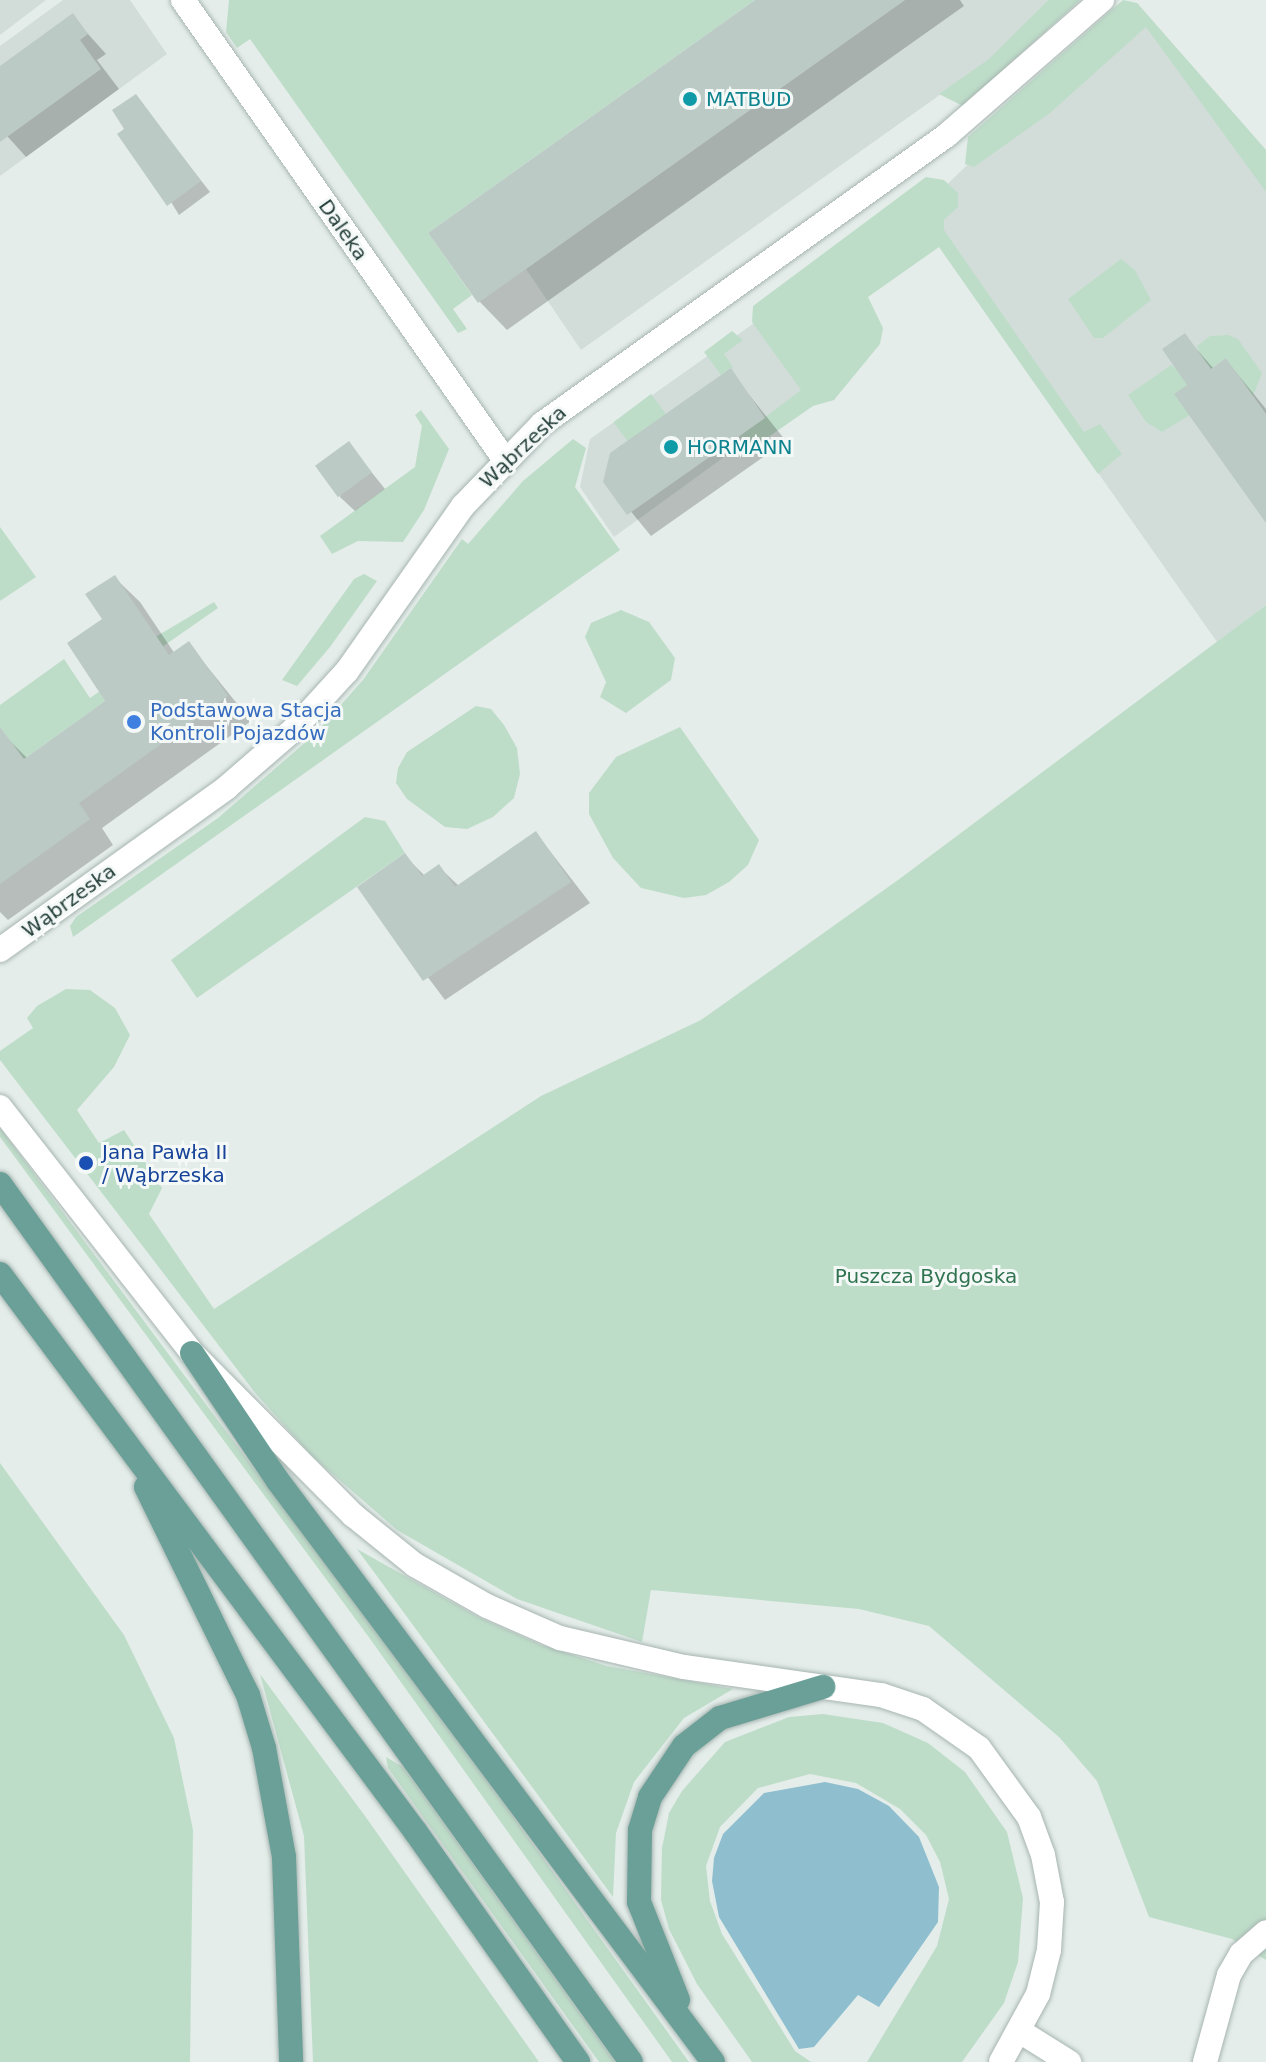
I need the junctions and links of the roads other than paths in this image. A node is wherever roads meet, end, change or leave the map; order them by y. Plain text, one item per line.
1 (183, 0) edge
2 (1102, 0) edge
3 (505, 460) junction
4 (0, 950) edge
5 (0, 1107) edge
6 (0, 1184) edge
7 (0, 1274) edge
8 (192, 1353) junction
9 (116, 1428) junction
10 (823, 1687) junction
11 (1266, 1932) edge
12 (692, 2032) junction
13 (1021, 2032) junction
14 (291, 2062) edge
15 (578, 2062) edge
16 (631, 2062) edge
17 (713, 2062) edge
18 (1001, 2062) edge
19 (1069, 2062) edge
20 (1205, 2062) edge

1 - 3 street, Daleka
2 - 3 street, Wąbrzeska
3 - 4 street, Wąbrzeska
5 - 8 street
6 - 16 main road
7 - 9 main road
8 - 10 street
8 - 12 main road
9 - 14 main road
9 - 15 main road
10 - 12 main road
10 - 13 street
11 - 20 street
12 - 17 main road
13 - 18 street
13 - 19 street

